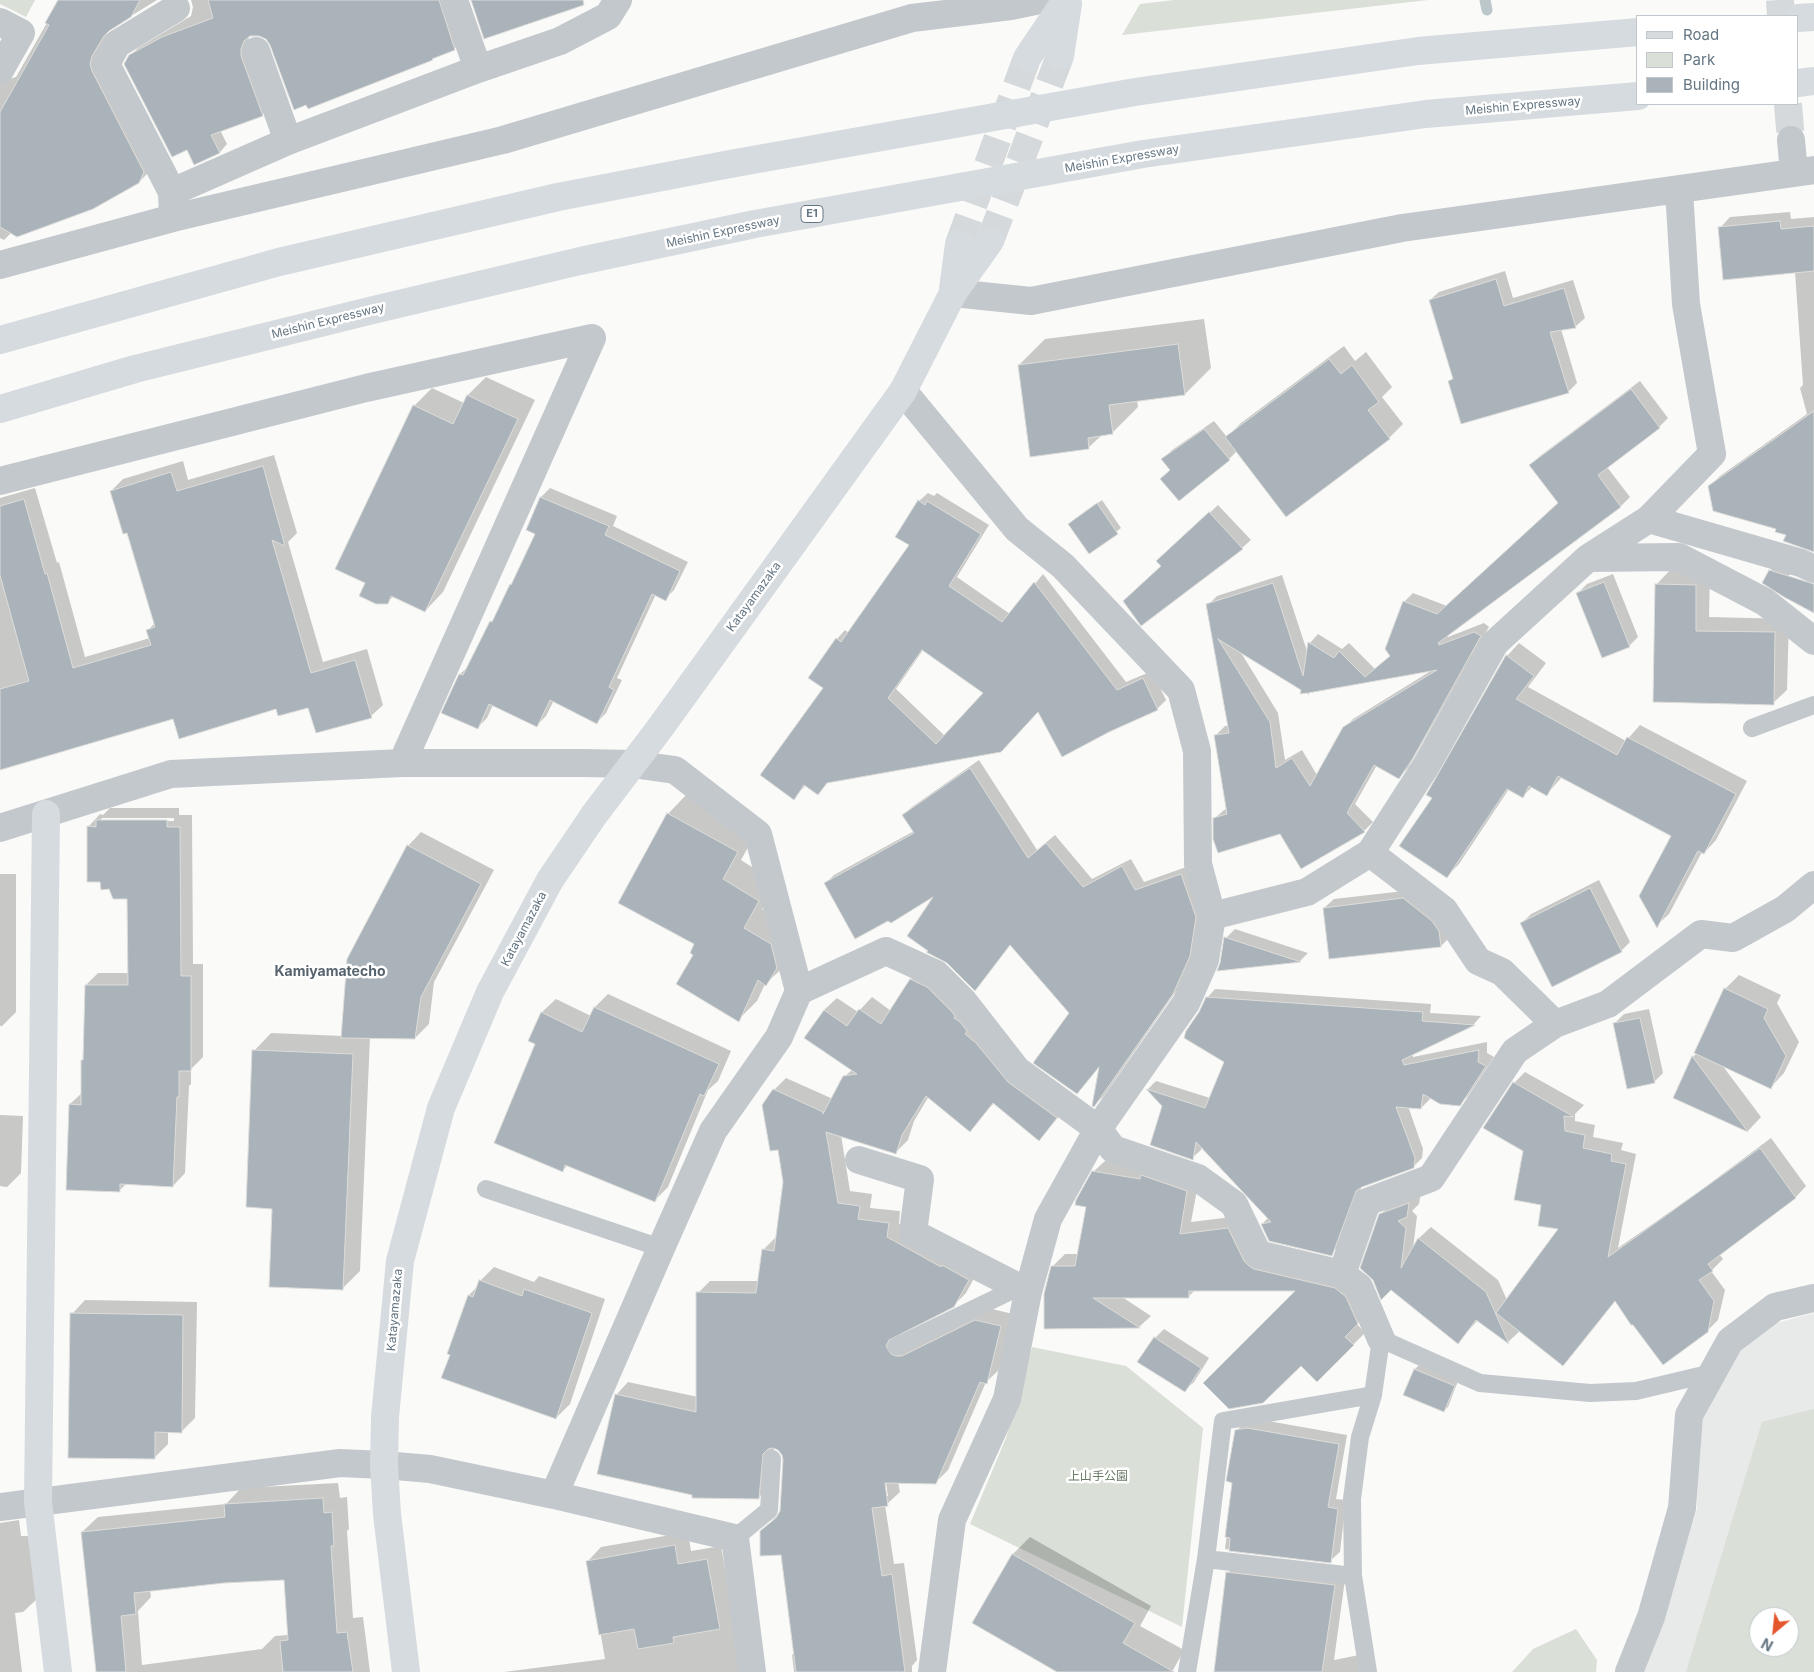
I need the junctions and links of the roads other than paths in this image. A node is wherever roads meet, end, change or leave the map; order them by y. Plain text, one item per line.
1 (454, 0) edge
2 (618, 0) edge
3 (1040, 0) edge
4 (1067, 0) edge
5 (176, 8) dead end
6 (1814, 17) edge
7 (1799, 18) edge
8 (0, 22) edge
9 (1636, 32) edge
10 (256, 51) dead end
11 (1060, 56) tunnel mouth
12 (1027, 58) tunnel mouth
13 (478, 69) junction
14 (0, 70) edge
15 (1814, 82) edge
16 (1799, 83) edge
17 (1636, 96) edge
18 (1791, 140) tunnel mouth
19 (288, 141) junction
20 (1804, 172) edge
21 (1679, 190) junction
22 (172, 205) junction
23 (990, 241) tunnel mouth
24 (959, 244) tunnel mouth
25 (0, 265) edge
26 (953, 294) junction
27 (0, 340) edge
28 (903, 391) junction
29 (0, 409) edge
30 (0, 482) edge
31 (1649, 519) junction
32 (1588, 558) junction
33 (1814, 569) edge
34 (1814, 641) edge
35 (1814, 705) edge
36 (1752, 728) dead end
37 (402, 763) junction
38 (632, 764) junction
39 (46, 814) junction
40 (0, 828) edge
41 (1370, 853) junction
42 (1814, 885) edge
43 (1212, 916) junction
44 (799, 991) junction
45 (1554, 1024) junction
46 (1098, 1130) junction
47 (859, 1160) dead end
48 (486, 1189) dead end
49 (660, 1248) junction
50 (1342, 1274) junction
51 (1023, 1289) junction
52 (1814, 1298) edge
53 (1382, 1339) junction
54 (897, 1346) dead end
55 (1712, 1373) junction
56 (1373, 1395) junction
57 (772, 1459) dead end
58 (384, 1465) junction
59 (554, 1494) junction
60 (38, 1502) junction
61 (0, 1507) edge
62 (735, 1538) junction
63 (1206, 1559) junction
64 (1353, 1576) junction
65 (58, 1672) edge
66 (406, 1672) edge
67 (752, 1672) edge
68 (932, 1672) edge
69 (1187, 1672) edge
70 (1368, 1672) edge
71 (1629, 1672) edge

1 - 13 street
2 - 13 street
3 - 22 street
4 - 11 main road
4 - 12 main road
5 - 22 street
6 - 7 main road
8 - 14 street
9 - 27 main road
10 - 19 street
13 - 19 street
15 - 16 main road
17 - 29 main road, Meishin Expressway / E1
18 - 20 street
19 - 22 street
20 - 21 street
21 - 26 street
21 - 31 street
22 - 25 street
23 - 26 main road, Katayamazaka
24 - 26 main road, Katayamazaka
26 - 28 main road, Katayamazaka
28 - 38 main road, Katayamazaka
28 - 43 street
30 - 37 street
31 - 32 street
31 - 33 street
32 - 34 street
32 - 41 street
35 - 36 lane
37 - 38 street
37 - 39 street
38 - 44 street
38 - 58 main road, Katayamazaka
39 - 40 street
39 - 60 main road
41 - 43 street
41 - 45 street
42 - 45 street
43 - 46 street
44 - 46 street
44 - 49 street
45 - 50 street
46 - 50 street
46 - 51 street
47 - 51 street
48 - 49 lane
49 - 59 street
50 - 53 street
51 - 54 lane
51 - 68 street
52 - 55 street
53 - 55 lane
53 - 56 lane
55 - 71 street
56 - 63 lane
56 - 64 lane
57 - 62 lane
58 - 59 street
58 - 60 street
58 - 66 main road, Katayamazaka
59 - 62 street
60 - 61 street
60 - 65 main road
62 - 67 street
63 - 64 lane
63 - 69 lane
64 - 70 lane

